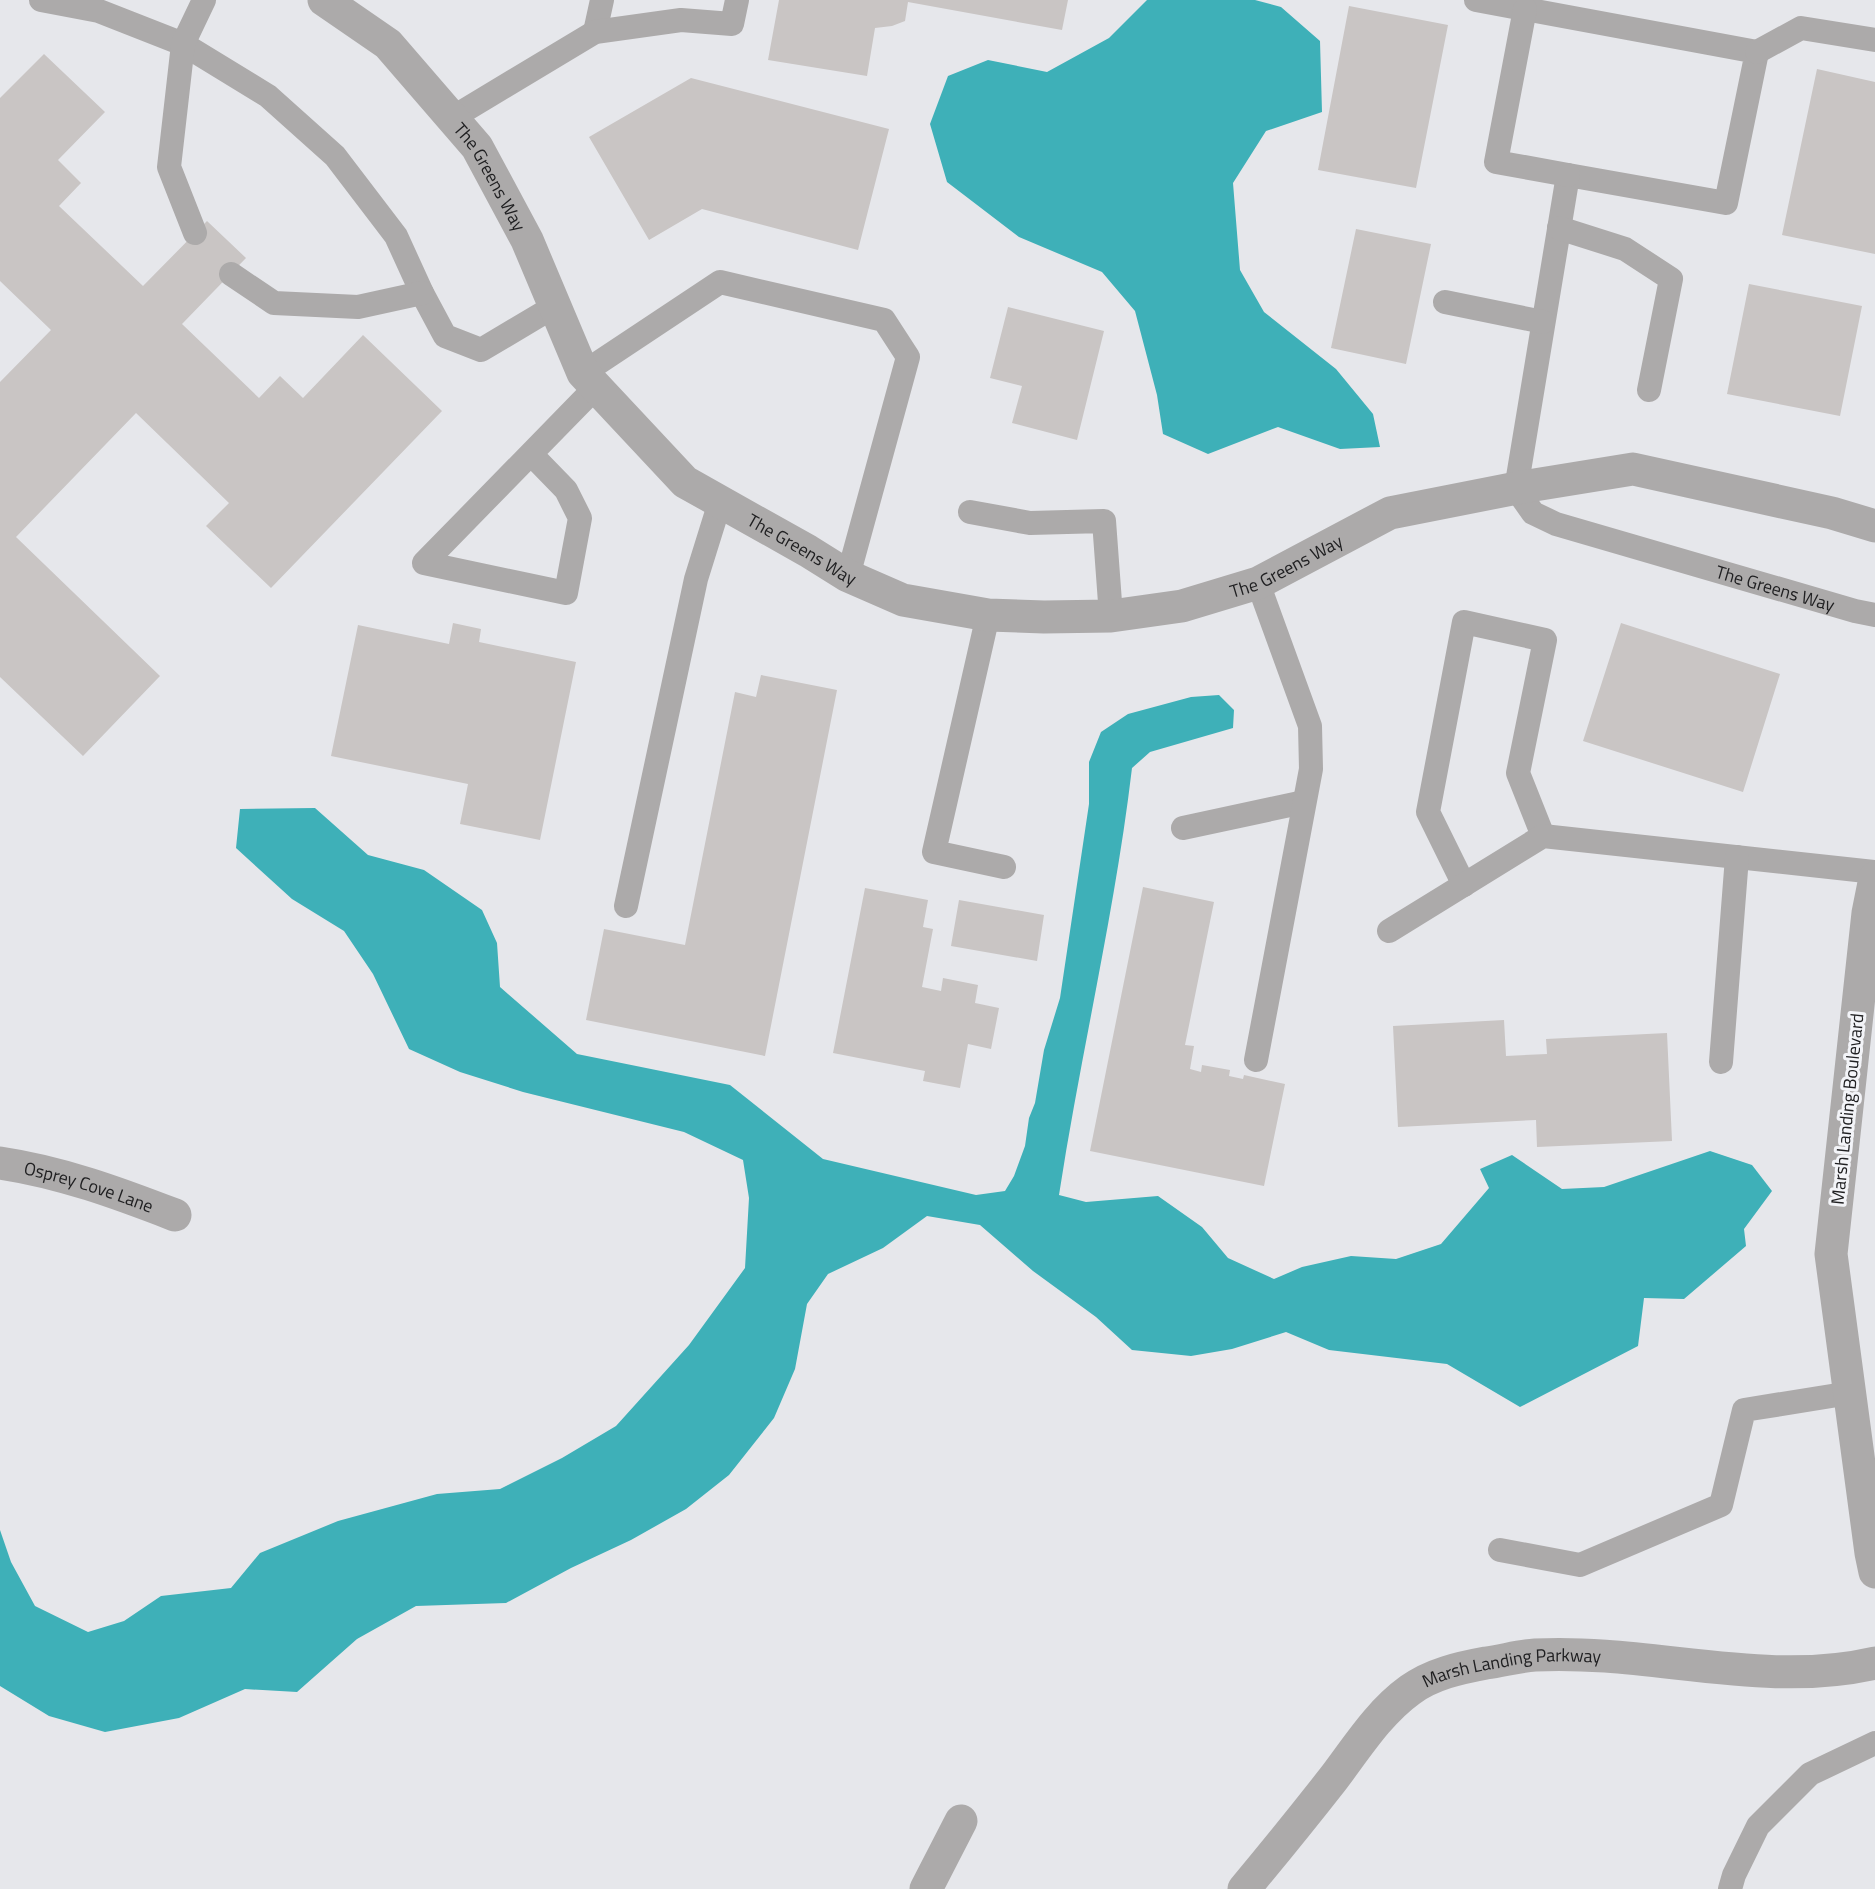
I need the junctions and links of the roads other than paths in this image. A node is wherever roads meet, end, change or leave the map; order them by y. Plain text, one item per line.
1 (41, 0) edge
2 (204, 0) edge
3 (324, 0) edge
4 (602, 0) edge
5 (737, 0) edge
6 (1476, 0) edge
7 (1525, 9) junction
8 (595, 32) junction
9 (1875, 40) edge
10 (183, 44) junction
11 (1757, 52) junction
12 (452, 118) junction
13 (1568, 175) junction
14 (1559, 228) junction
15 (195, 232) dead end
16 (231, 274) dead end
17 (422, 293) junction
18 (1445, 302) dead end
19 (555, 306) junction
20 (1543, 322) junction
21 (590, 380) junction
22 (1648, 390) dead end
23 (531, 454) junction
24 (1516, 489) junction
25 (720, 502) junction
26 (970, 512) dead end
27 (1875, 526) edge
28 (848, 576) junction
29 (1258, 583) junction
30 (988, 615) junction
31 (1875, 615) edge
32 (1111, 616) junction
33 (1304, 802) junction
34 (1183, 828) dead end
35 (1542, 836) junction
36 (1737, 857) junction
37 (1004, 867) dead end
38 (1875, 872) edge
39 (1875, 878) edge
40 (1464, 885) junction
41 (626, 906) dead end
42 (1389, 931) dead end
43 (1256, 1060) dead end
44 (1721, 1062) dead end
45 (0, 1164) edge
46 (176, 1215) dead end
47 (1850, 1393) junction
48 (1500, 1550) dead end
49 (1875, 1572) edge
50 (1875, 1663) edge
51 (1875, 1743) edge
52 (961, 1821) dead end
53 (926, 1889) edge
54 (1244, 1889) edge
55 (1730, 1889) edge

1 - 10 lane
2 - 10 lane
3 - 12 street, The Greens Way
4 - 8 lane
5 - 8 lane
6 - 7 lane
7 - 11 lane
7 - 13 lane
8 - 12 lane
9 - 11 lane
10 - 15 lane
10 - 17 lane
11 - 13 lane
12 - 19 street, The Greens Way
13 - 14 lane
14 - 20 lane
14 - 22 lane
16 - 17 lane
17 - 19 lane
18 - 20 lane
19 - 21 street, The Greens Way
20 - 24 lane
21 - 23 lane
21 - 25 street, The Greens Way
21 - 28 lane
23 - 23 lane
24 - 27 street, The Greens Way
24 - 29 street, The Greens Way
24 - 31 lane, The Greens Way
25 - 28 street, The Greens Way
25 - 41 lane
26 - 32 lane
28 - 30 street, The Greens Way
29 - 32 street, The Greens Way
29 - 33 lane
30 - 32 street, The Greens Way
30 - 37 lane
33 - 34 lane
33 - 43 lane
35 - 36 lane
35 - 40 lane
35 - 40 lane
36 - 38 lane
36 - 44 lane
39 - 47 street, Marsh Landing Boulevard
40 - 42 lane
45 - 46 street, Osprey Cove Lane
47 - 48 lane
47 - 49 street, Marsh Landing Boulevard
50 - 54 street, Marsh Landing Parkway
51 - 55 lane
52 - 53 street

